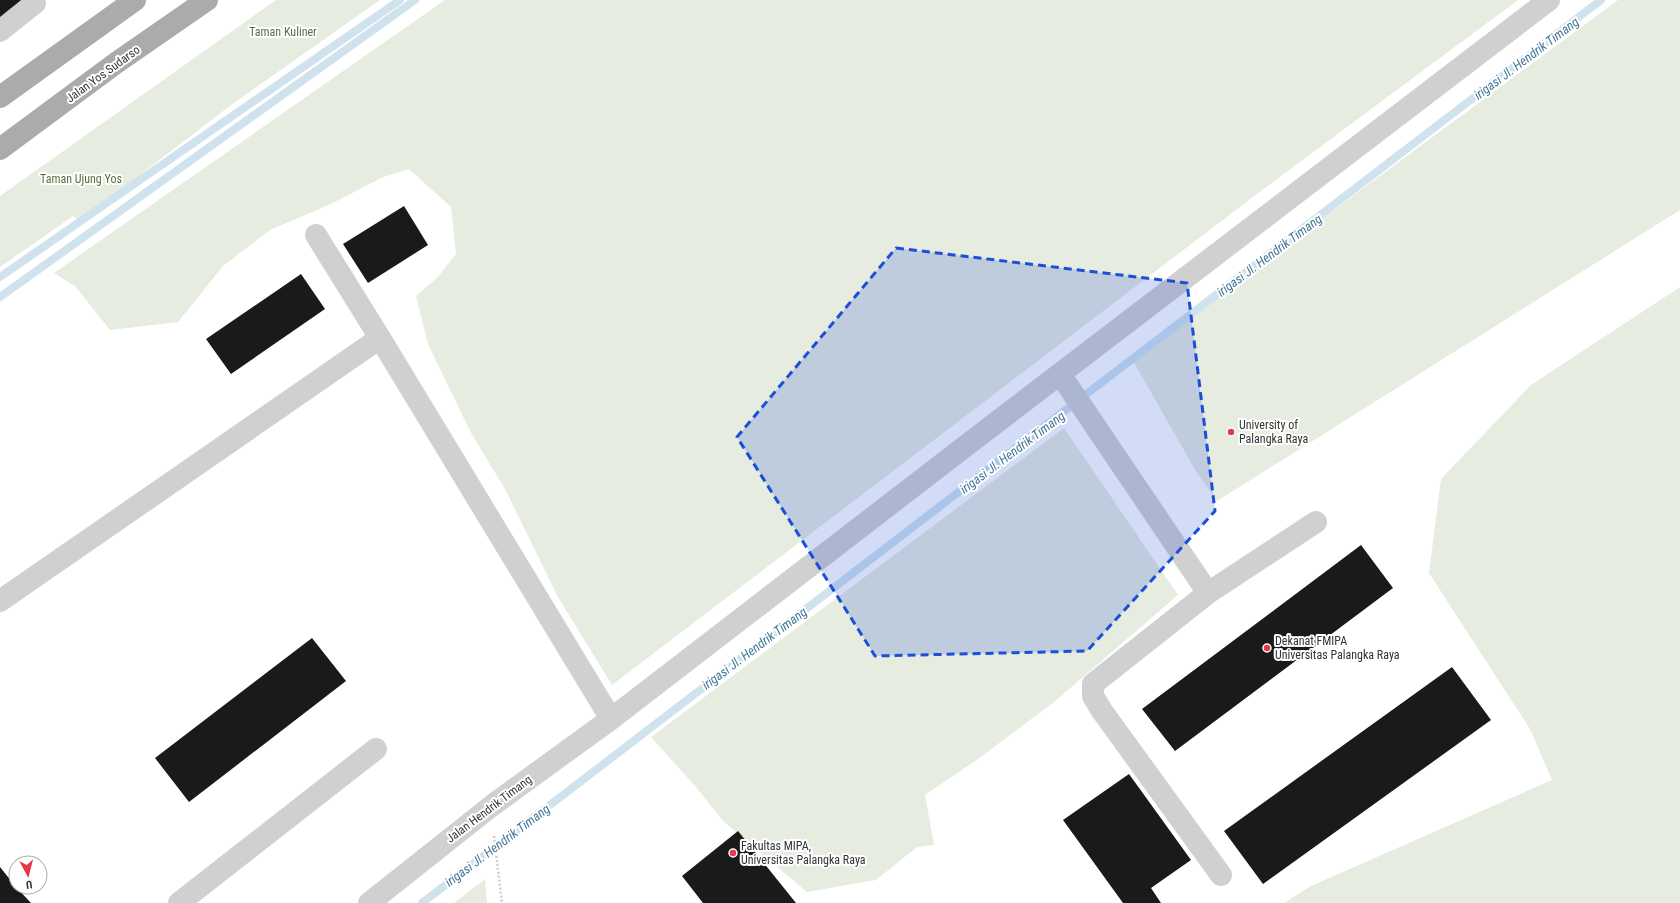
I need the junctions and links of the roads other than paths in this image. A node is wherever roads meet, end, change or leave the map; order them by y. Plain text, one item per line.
1 (136, 0) edge
2 (208, 0) edge
3 (1550, 0) edge
4 (35, 3) dead end
5 (0, 31) edge
6 (0, 97) edge
7 (0, 149) edge
8 (316, 235) dead end
9 (380, 338) junction
10 (1065, 382) junction
11 (1316, 522) dead end
12 (1208, 593) junction
13 (0, 601) edge
14 (611, 719) junction
15 (376, 749) dead end
16 (1221, 875) dead end
17 (179, 903) edge
18 (369, 903) edge

1 - 6 main road
2 - 7 main road, Jalan Yos Sudarso
3 - 10 street, Jalan Hendrik Timang
4 - 5 street
8 - 9 street
9 - 13 street
9 - 14 street
10 - 12 street
10 - 14 street, Jalan Hendrik Timang
11 - 12 street
12 - 16 street
14 - 18 street, Jalan Hendrik Timang
15 - 17 street

